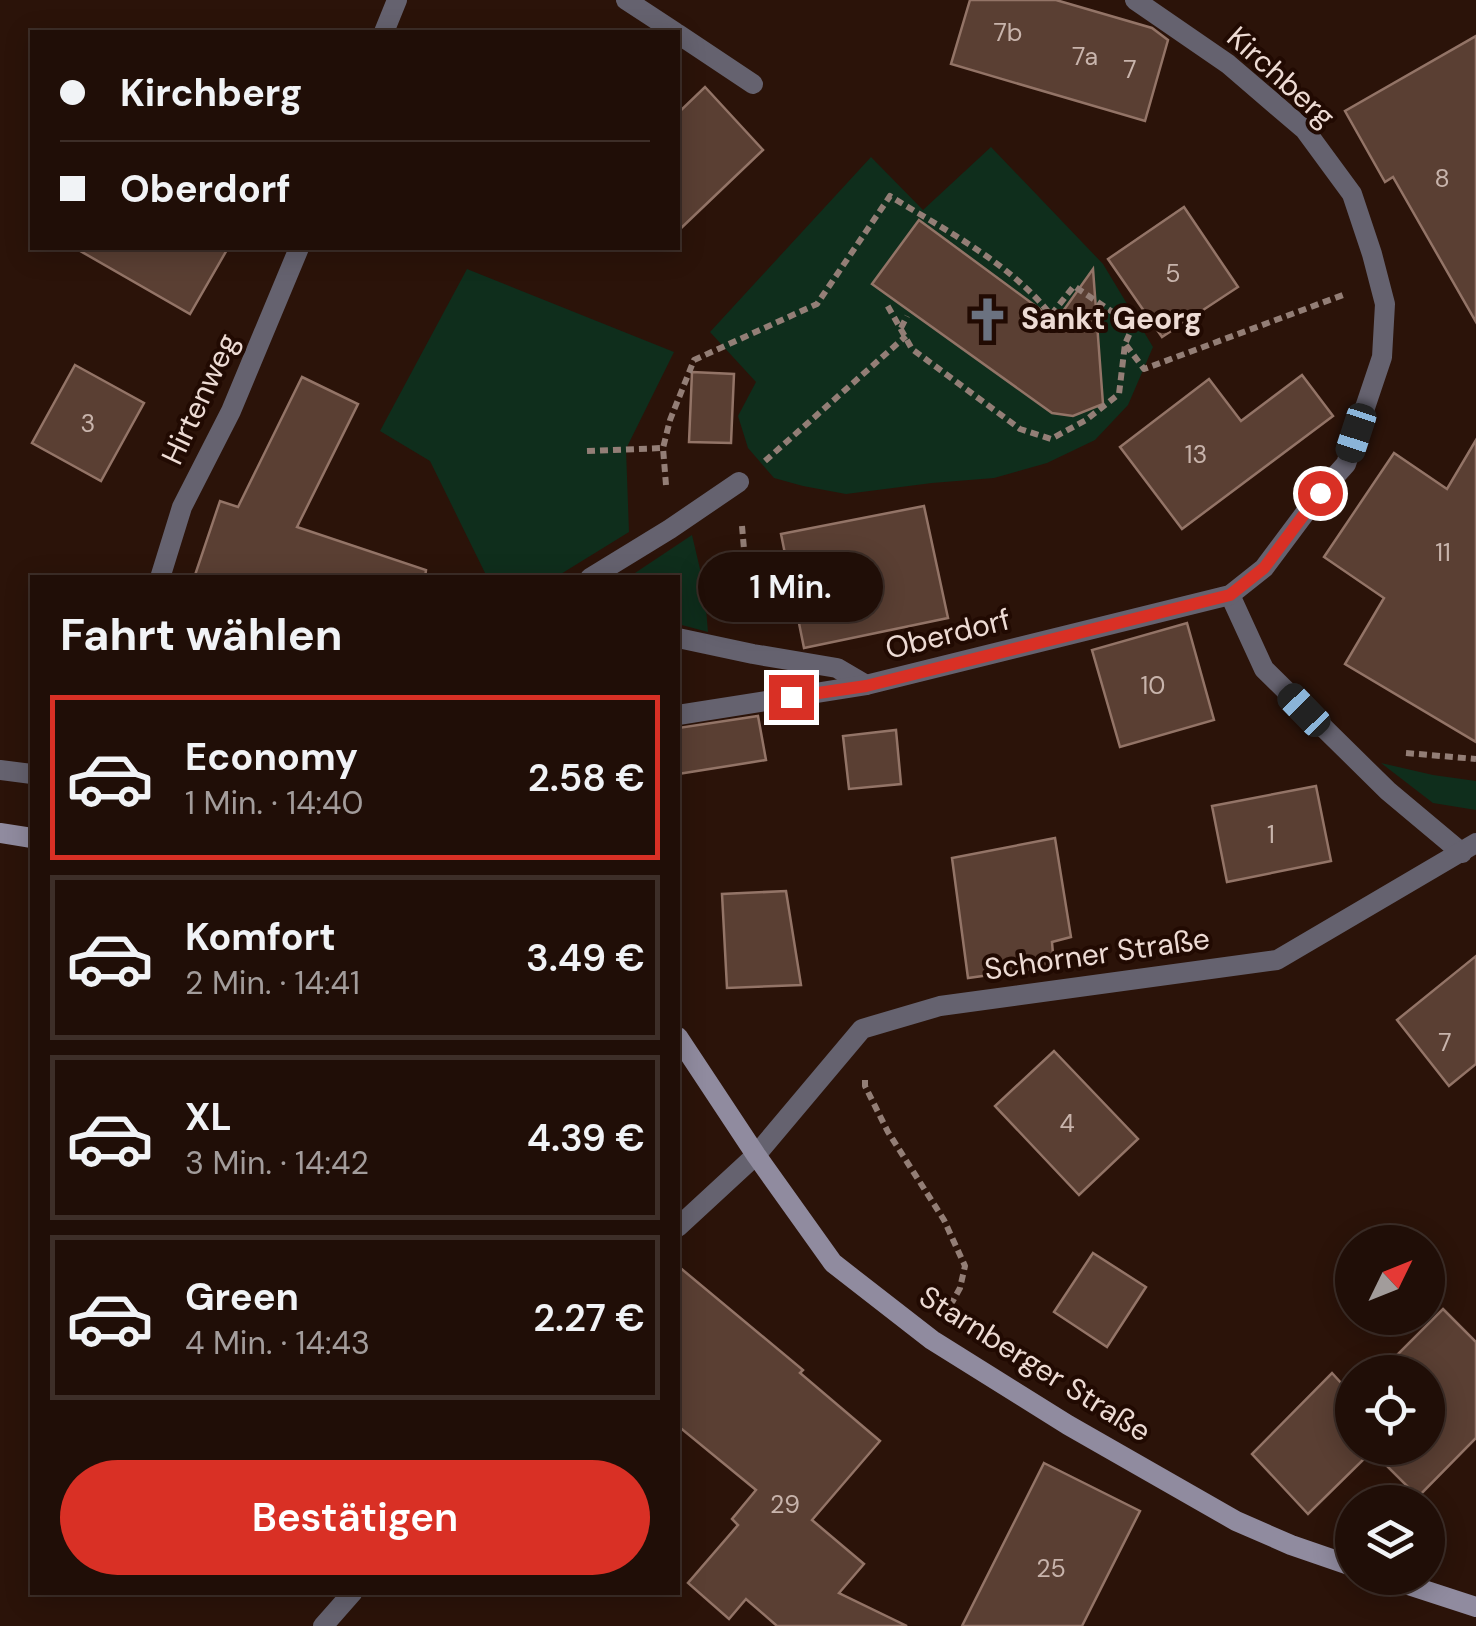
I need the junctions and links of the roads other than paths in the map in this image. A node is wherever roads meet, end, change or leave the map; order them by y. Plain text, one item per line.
1 (396, 0) edge
2 (626, 0) edge
3 (1135, 0) edge
4 (385, 30) edge
5 (671, 30) edge
6 (680, 36) edge
7 (753, 84) dead end
8 (298, 250) edge
9 (738, 482) road end
10 (161, 575) edge
11 (595, 575) edge
12 (1230, 595) junction
13 (680, 638) edge
14 (866, 686) junction
15 (680, 715) edge
16 (0, 770) edge
17 (30, 774) edge
18 (0, 833) edge
19 (30, 838) edge
20 (1469, 848) edge
21 (680, 1041) edge
22 (756, 1155) junction
23 (680, 1225) edge
24 (1335, 1560) edge
25 (351, 1595) edge
26 (1437, 1595) edge
27 (1476, 1608) edge
28 (322, 1626) edge

1 - 4 street
2 - 5 street
3 - 12 street, Kirchberg
6 - 7 street
8 - 10 street, Hirtenweg
9 - 11 street
12 - 14 street, Oberdorf
12 - 20 street
13 - 14 street
14 - 15 street, Oberdorf
16 - 17 street
18 - 19 main road
20 - 22 street, Schorner Straße
21 - 22 main road, Starnberger Straße
22 - 23 street
22 - 24 main road, Starnberger Straße
25 - 28 street
26 - 27 main road

